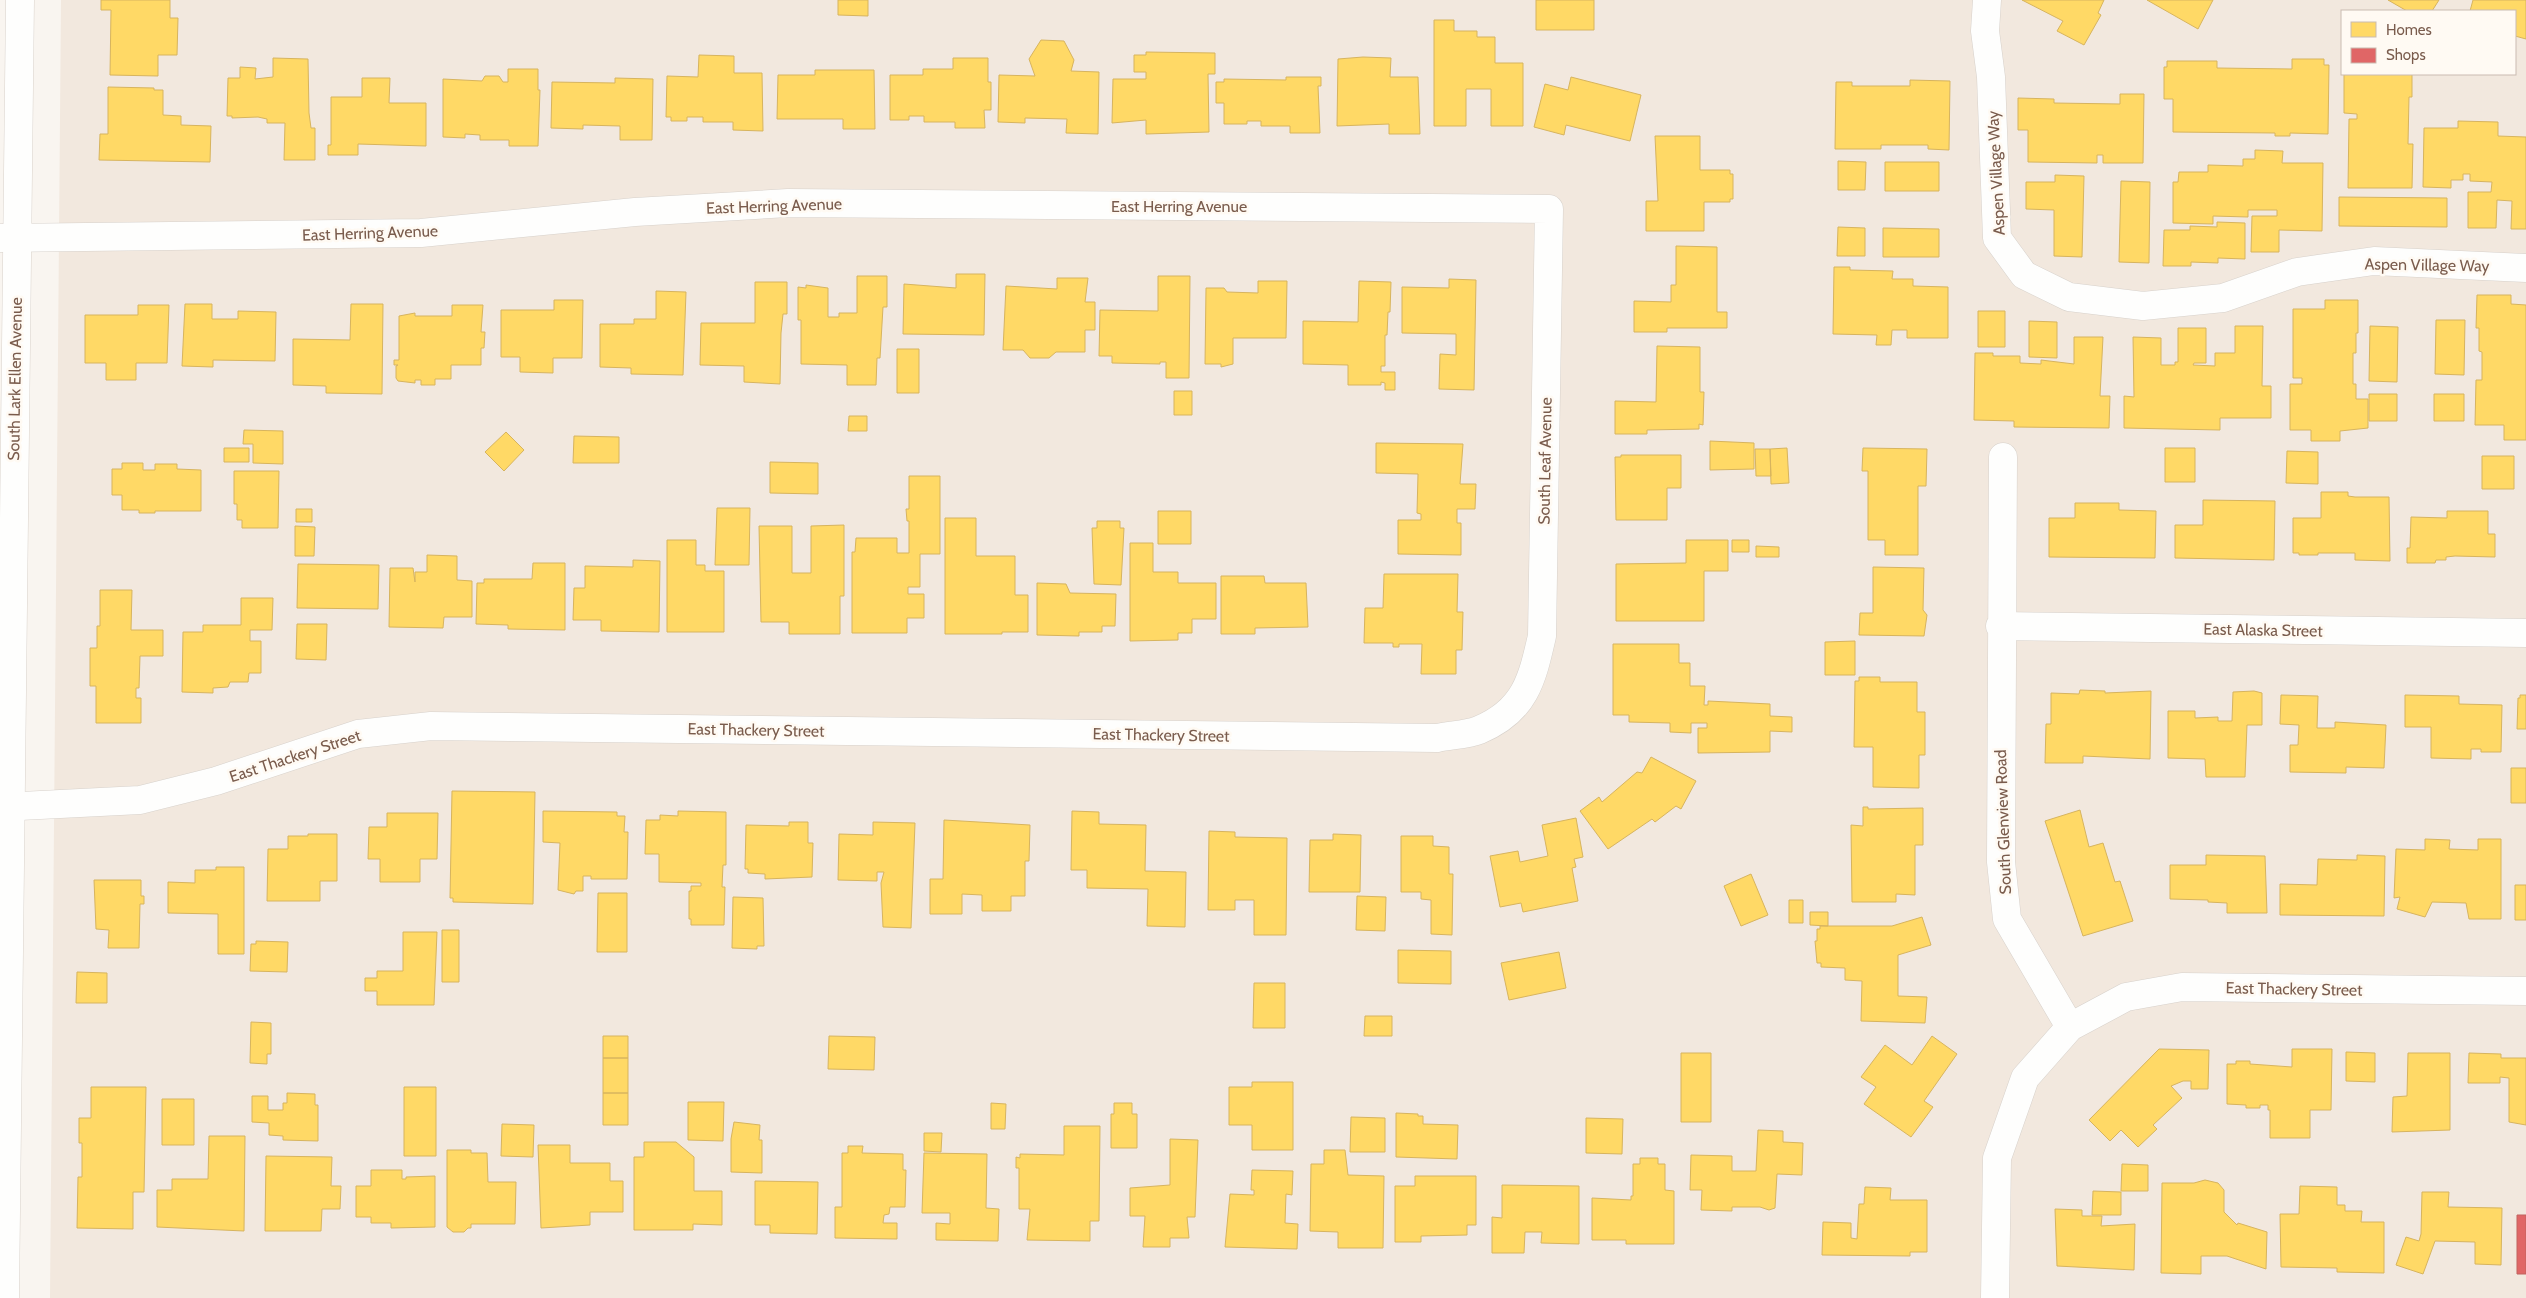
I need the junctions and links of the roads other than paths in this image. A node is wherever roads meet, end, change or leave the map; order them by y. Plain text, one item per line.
1 (20, 0) edge
2 (1987, 0) edge
3 (1550, 209) joint
4 (8, 238) edge
5 (2526, 268) edge
6 (2003, 457) dead end
7 (2000, 626) junction
8 (2526, 633) edge
9 (1515, 708) joint
10 (5, 807) edge
11 (2526, 991) edge
12 (2070, 1027) junction
13 (5, 1298) edge
14 (1995, 1298) edge

1 - 4 street, South Lark Ellen Avenue
2 - 5 street, Aspen Village Way
3 - 4 street, East Herring Avenue
3 - 9 street, South Leaf Avenue
4 - 10 street, South Lark Ellen Avenue
6 - 7 street, South Glenview Road
7 - 8 street, East Alaska Street
7 - 12 street, South Glenview Road
9 - 10 street, East Thackery Street
10 - 13 street, South Lark Ellen Avenue
11 - 12 street, East Thackery Street
12 - 14 street

